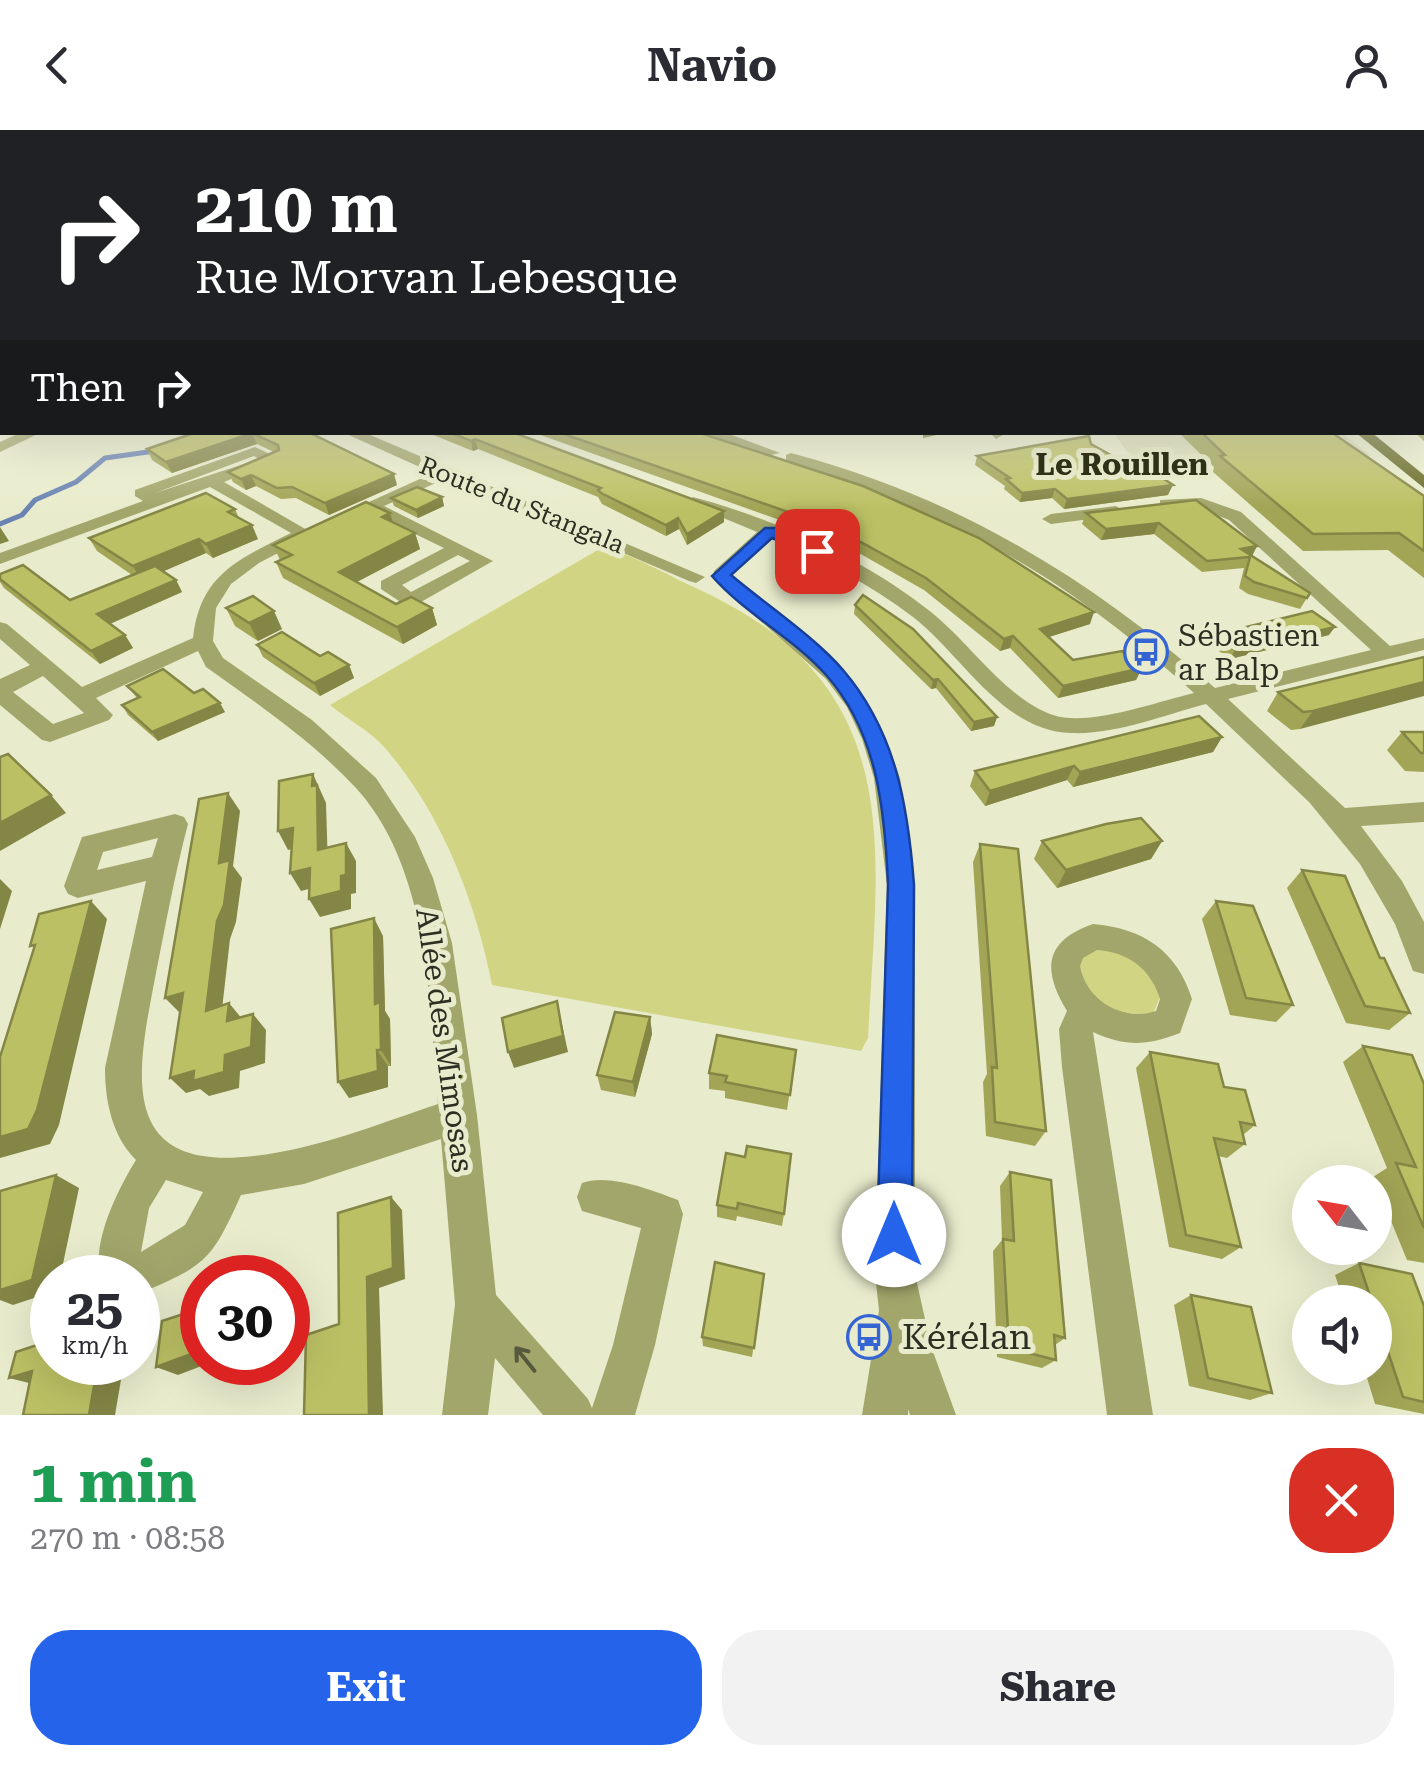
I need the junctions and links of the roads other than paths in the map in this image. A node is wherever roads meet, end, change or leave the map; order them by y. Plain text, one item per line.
1 (28, 435) edge
2 (356, 435) edge
3 (721, 435) edge
4 (1351, 435) edge
5 (1366, 435) edge
6 (0, 448) edge
7 (1402, 466) junction
8 (446, 473) junction
9 (211, 481) junction
10 (1424, 483) edge
11 (679, 497) edge
12 (157, 501) junction
13 (371, 506) junction
14 (1051, 519) dead end
15 (770, 532) junction
16 (306, 534) junction
17 (61, 536) junction
18 (458, 548) dead end
19 (0, 560) edge
20 (0, 578) edge
21 (714, 579) junction
22 (0, 628) edge
23 (202, 641) junction
24 (1424, 644) edge
25 (1385, 652) junction
26 (45, 667) junction
27 (1210, 694) junction
28 (80, 696) junction
29 (1424, 812) edge
30 (1339, 818) junction
31 (163, 866) dead end
32 (1424, 962) edge
33 (1084, 1009) dead end
34 (458, 1115) junction
35 (158, 1158) junction
36 (230, 1175) junction
37 (596, 1197) dead end
38 (476, 1304) junction
39 (898, 1308) junction
40 (464, 1415) edge
41 (572, 1415) edge
42 (612, 1415) edge
43 (887, 1415) edge
44 (933, 1415) edge
45 (1130, 1415) edge

1 - 6 street
2 - 8 street, Route du Stangala
3 - 27 street
4 - 7 main road
5 - 7 main road
7 - 10 main road
8 - 13 street
8 - 21 street, Route du Stangala
9 - 12 street
9 - 12 street
9 - 16 street
11 - 15 street
12 - 17 street
13 - 16 street
13 - 18 street
14 - 25 street
15 - 21 street
15 - 27 street
16 - 23 street
17 - 19 street
17 - 20 street
21 - 39 street, Route du Stangala
22 - 26 street
23 - 28 street
23 - 34 street, Allée des Mimosas
24 - 25 street
25 - 27 street
26 - 28 street
26 - 28 street
27 - 30 street
29 - 30 street
30 - 32 street
31 - 35 street
33 - 45 street
34 - 36 street
34 - 38 street, Allée des Mimosas
35 - 36 street
35 - 36 street
37 - 42 street
38 - 40 street, Allée des Mimosas
41 -> 38 street
39 - 43 street, Route du Stangala
39 - 44 street, Route du Stangala
43 - 44 street

